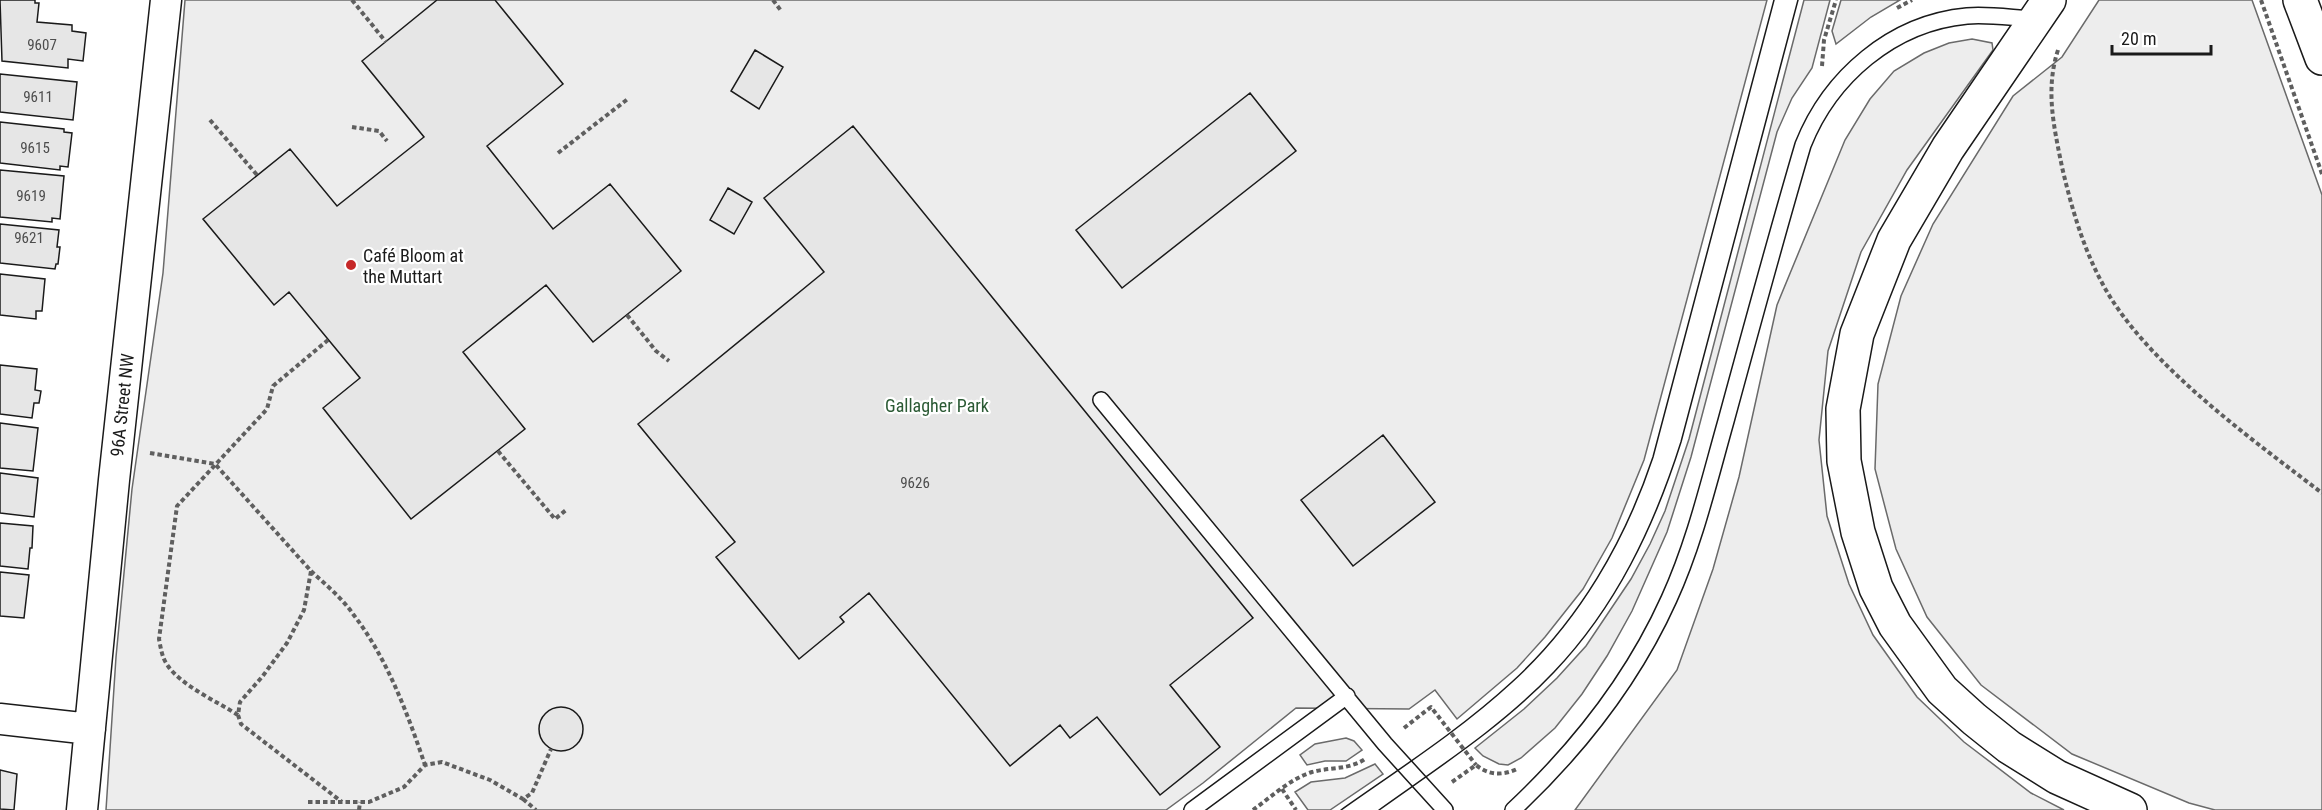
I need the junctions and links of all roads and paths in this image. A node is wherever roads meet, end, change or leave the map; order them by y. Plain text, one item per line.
1 (166, 0) edge
2 (352, 0) edge
3 (1836, 0) edge
4 (1912, 0) edge
5 (2260, 0) edge
6 (2300, 0) edge
7 (1893, 10) dead end
8 (2042, 10) edge
9 (386, 42) dead end
10 (2061, 42) dead end
11 (2322, 58) edge
12 (1828, 63) dead end
13 (629, 98) dead end
14 (210, 120) dead end
15 (352, 127) dead end
16 (387, 141) dead end
17 (558, 153) dead end
18 (2322, 174) edge
19 (257, 175) dead end
20 (627, 315) dead end
21 (328, 340) dead end
22 (669, 361) dead end
23 (1101, 400) dead end
24 (118, 449) junction
25 (498, 451) dead end
26 (215, 464) junction
27 (2322, 493) edge
28 (566, 510) dead end
29 (311, 571) junction
30 (1347, 696) junction
31 (238, 715) junction
32 (0, 719) edge
33 (90, 729) junction
34 (551, 748) dead end
35 (425, 765) junction
36 (1523, 765) dead end
37 (1282, 789) dead end
38 (1433, 796) junction
39 (523, 799) junction
40 (308, 802) dead end
41 (342, 802) junction
42 (360, 802) junction
43 (82, 810) edge
44 (359, 810) edge
45 (536, 810) edge
46 (1192, 810) edge
47 (1296, 810) edge
48 (1445, 810) edge
49 (1514, 810) edge
50 (2130, 810) edge

1 - 24 street, 96A Street NW
2 - 9 path
3 - 12 path
4 - 7 path
5 - 18 path
6 - 11 main road
8 - 49 lane
8 - 50 main road
10 - 27 path
13 - 17 path
14 - 19 path
15 - 16 path
20 - 22 path
21 - 26 path
23 - 30 lane
24 - 26 path
24 - 33 street, 96A Street NW
25 - 28 path
26 - 29 path
26 - 31 path
29 - 31 path
29 - 35 path
30 - 38 lane
30 - 46 lane
31 - 41 path
32 - 33 street
33 - 43 street, 96A Street NW
34 - 39 path
35 - 39 path
35 - 42 path
36 - 38 path
37 - 47 path
38 - 48 lane
39 - 45 path
40 - 41 path
41 - 42 path
42 - 44 path

